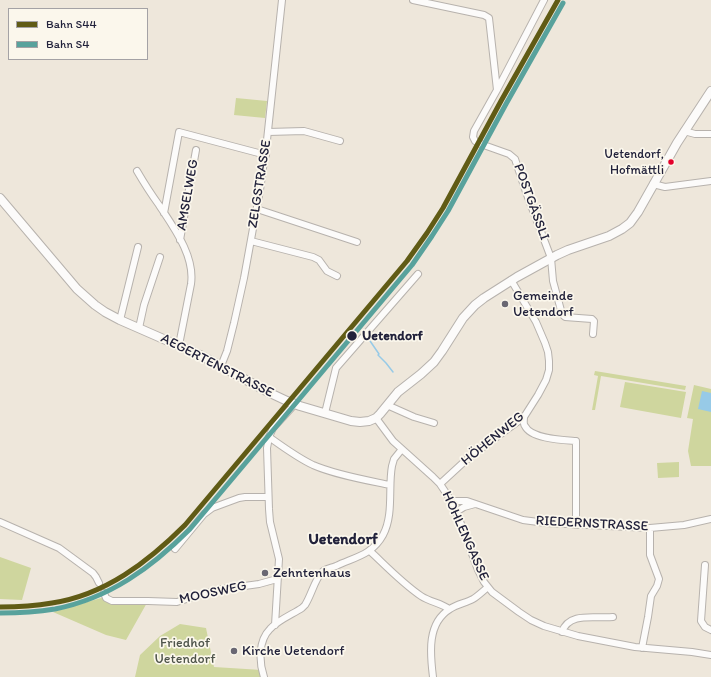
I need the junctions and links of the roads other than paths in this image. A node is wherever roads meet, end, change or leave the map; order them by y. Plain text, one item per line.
1 (282, 0) edge
2 (413, 0) edge
3 (544, 0) edge
4 (496, 90) junction
5 (711, 91) edge
6 (684, 131) junction
7 (268, 132) junction
8 (711, 134) edge
9 (340, 141) dead end
10 (196, 150) dead end
11 (266, 155) junction
12 (137, 171) dead end
13 (711, 181) edge
14 (653, 184) junction
15 (0, 198) edge
16 (257, 209) junction
17 (164, 213) junction
18 (180, 240) junction
19 (251, 241) junction
20 (357, 242) dead end
21 (138, 248) dead end
22 (160, 258) dead end
23 (552, 258) junction
24 (418, 274) dead end
25 (337, 276) dead end
26 (511, 280) junction
27 (120, 320) junction
28 (138, 328) junction
29 (592, 334) dead end
30 (179, 345) junction
31 (221, 366) junction
32 (295, 404) junction
33 (387, 405) junction
34 (325, 413) junction
35 (524, 416) junction
36 (376, 418) junction
37 (434, 423) dead end
38 (269, 437) junction
39 (402, 449) junction
40 (440, 484) junction
41 (390, 485) junction
42 (268, 498) junction
43 (452, 502) junction
44 (475, 504) junction
45 (456, 512) junction
46 (711, 519) edge
47 (0, 522) edge
48 (576, 525) junction
49 (650, 528) junction
50 (176, 549) dead end
51 (370, 551) junction
52 (705, 565) dead end
53 (277, 579) junction
54 (99, 583) dead end
55 (488, 587) junction
56 (104, 593) dead end
57 (449, 610) junction
58 (613, 616) dead end
59 (275, 625) junction
60 (711, 630) edge
61 (562, 632) junction
62 (642, 648) junction
63 (711, 655) edge
64 (264, 677) edge
65 (433, 677) edge

1 - 7 street, ZELGSTRASSE
2 - 4 street
3 - 4 street
4 - 23 street, POSTGÄSSLI
5 - 6 main road
6 - 8 street
6 - 14 main road
7 - 9 street
7 - 11 street, ZELGSTRASSE
10 - 18 street, AMSELWEG
11 - 16 street, ZELGSTRASSE
11 - 17 street, AMSELWEG
12 - 17 street, AMSELWEG
13 - 14 street
14 - 23 main road
15 - 27 main road, AEGERTENSTRASSE
16 - 19 street, ZELGSTRASSE
16 - 20 street
17 - 18 street, AMSELWEG
18 - 30 street, AMSELWEG
19 - 25 street
19 - 31 street, ZELGSTRASSE
21 - 27 street
22 - 28 street
23 - 26 main road
23 - 29 street
24 - 34 street
26 - 33 main road
26 - 35 street, HÖHENWEG
27 - 28 main road, AEGERTENSTRASSE
28 - 30 main road, AEGERTENSTRASSE
30 - 31 main road, AEGERTENSTRASSE
31 - 32 main road, AEGERTENSTRASSE
32 - 34 main road, AEGERTENSTRASSE
32 - 38 street
33 - 36 main road
33 - 37 street
34 - 36 main road, AEGERTENSTRASSE
35 - 40 street, HÖHENWEG
35 - 48 street
36 - 39 street, HOHLENGASSE
38 - 41 street
38 - 42 street
39 - 40 street, HOHLENGASSE
39 - 41 street
40 - 43 street, HOHLENGASSE
41 - 51 street
42 - 50 street
42 - 53 street
43 - 44 street, RIEDERNSTRASSE
43 - 45 street, HOHLENGASSE
44 - 45 street
44 - 48 street, RIEDERNSTRASSE
45 - 55 street, HOHLENGASSE
46 - 49 street, RIEDERNSTRASSE
47 - 54 street
48 - 49 street, RIEDERNSTRASSE
49 - 62 street
51 - 57 street
51 - 59 street
52 - 60 street
53 - 56 street, MOOSWEG
53 - 59 street
55 - 57 street
55 - 61 street, HOHLENGASSE
57 - 65 street
58 - 61 street
59 - 64 street
61 - 62 street, HOHLENGASSE
62 - 63 street, HOHLENGASSE

